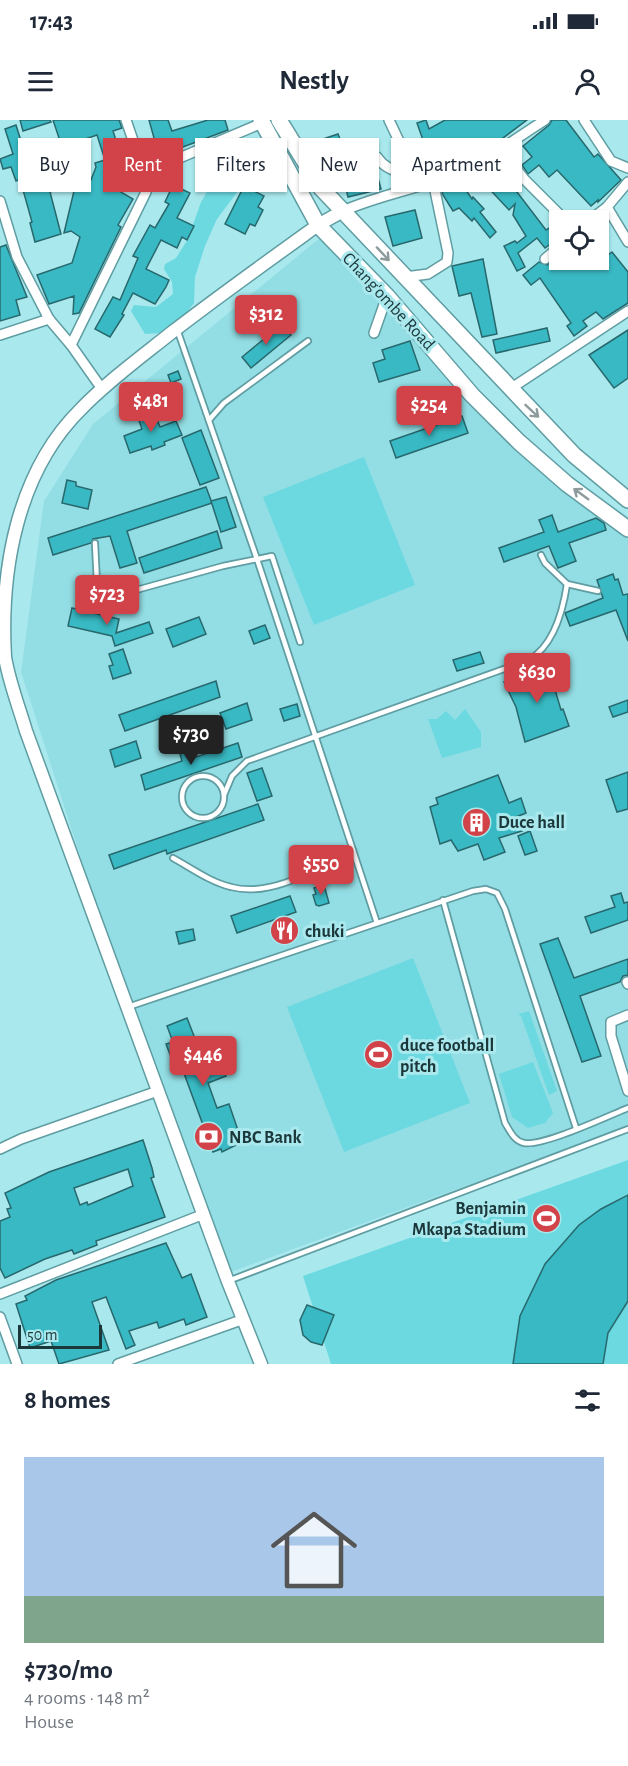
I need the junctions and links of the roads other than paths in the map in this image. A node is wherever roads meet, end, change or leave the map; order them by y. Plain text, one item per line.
1 (126, 120) edge
2 (279, 120) edge
3 (389, 120) edge
4 (545, 120) edge
5 (584, 120) edge
6 (262, 121) edge
7 (132, 138) edge
8 (398, 138) edge
9 (517, 138) edge
10 (299, 152) edge
11 (183, 156) edge
12 (379, 160) edge
13 (391, 168) edge
14 (628, 168) edge
15 (522, 176) edge
16 (628, 182) edge
17 (147, 192) edge
18 (325, 192) edge
19 (396, 192) edge
20 (435, 192) edge
21 (0, 201) edge
22 (607, 207) junction
23 (555, 210) edge
24 (603, 210) edge
25 (343, 211) junction
26 (318, 225) junction
27 (628, 242) edge
28 (549, 256) edge
29 (545, 259) dead end
30 (405, 277) junction
31 (387, 296) junction
32 (628, 311) edge
33 (49, 320) junction
34 (177, 329) junction
35 (374, 333) dead end
36 (0, 336) edge
37 (308, 341) dead end
38 (71, 345) junction
39 (102, 389) junction
40 (510, 389) junction
41 (208, 420) junction
42 (628, 500) edge
43 (628, 529) edge
44 (94, 543) dead end
45 (541, 555) dead end
46 (257, 559) junction
47 (567, 584) junction
48 (598, 591) dead end
49 (300, 642) dead end
50 (316, 738) junction
51 (224, 795) junction
52 (353, 850) junction
53 (173, 858) dead end
54 (443, 900) junction
55 (377, 923) junction
56 (128, 1007) junction
57 (628, 1015) edge
58 (158, 1091) junction
59 (628, 1091) edge
60 (628, 1108) edge
61 (576, 1128) junction
62 (628, 1129) edge
63 (0, 1149) edge
64 (204, 1214) junction
65 (228, 1281) junction
66 (0, 1294) edge
67 (0, 1317) edge
68 (244, 1318) junction
69 (17, 1364) edge
70 (118, 1364) edge
71 (261, 1364) edge

1 - 7 street
2 - 10 main road, Chang'ombe Road
3 - 8 street
4 - 9 street
5 - 14 street
6 - 11 street
6 - 26 main road, Chang'ombe Road
12 - 13 street
15 - 23 street
16 - 22 street
17 - 38 street
18 - 25 main road, Chang'ombe Road
19 - 25 street
20 - 30 street
21 - 33 street
22 - 24 street
22 - 27 street
25 - 26 street
25 -> 30 main road, Chang'ombe Road
26 - 31 main road, Chang'ombe Road
26 - 34 street
28 - 29 street
30 - 40 main road, Chang'ombe Road
31 - 35 street
43 -> 31 main road, Chang'ombe Road
32 - 40 street
33 - 36 street
33 - 38 street
34 - 39 street
34 - 41 lane
37 - 41 lane
38 - 39 street
39 - 56 street
40 -> 42 main road, Chang'ombe Road
41 - 46 lane
44 - 46 lane
45 - 47 lane
46 - 49 lane
46 - 50 lane
47 - 48 lane
47 - 50 lane
50 - 51 lane
50 - 52 lane
51 - 51 lane
52 - 53 lane
52 - 55 lane
54 - 55 lane
54 - 61 lane
54 - 61 lane
55 - 56 lane
56 - 58 street
57 - 59 street
58 - 63 street
58 - 64 street
60 - 61 lane
62 - 65 lane
64 - 65 street
64 - 66 street
65 - 68 street
67 - 69 street
68 - 70 street
68 - 71 street

